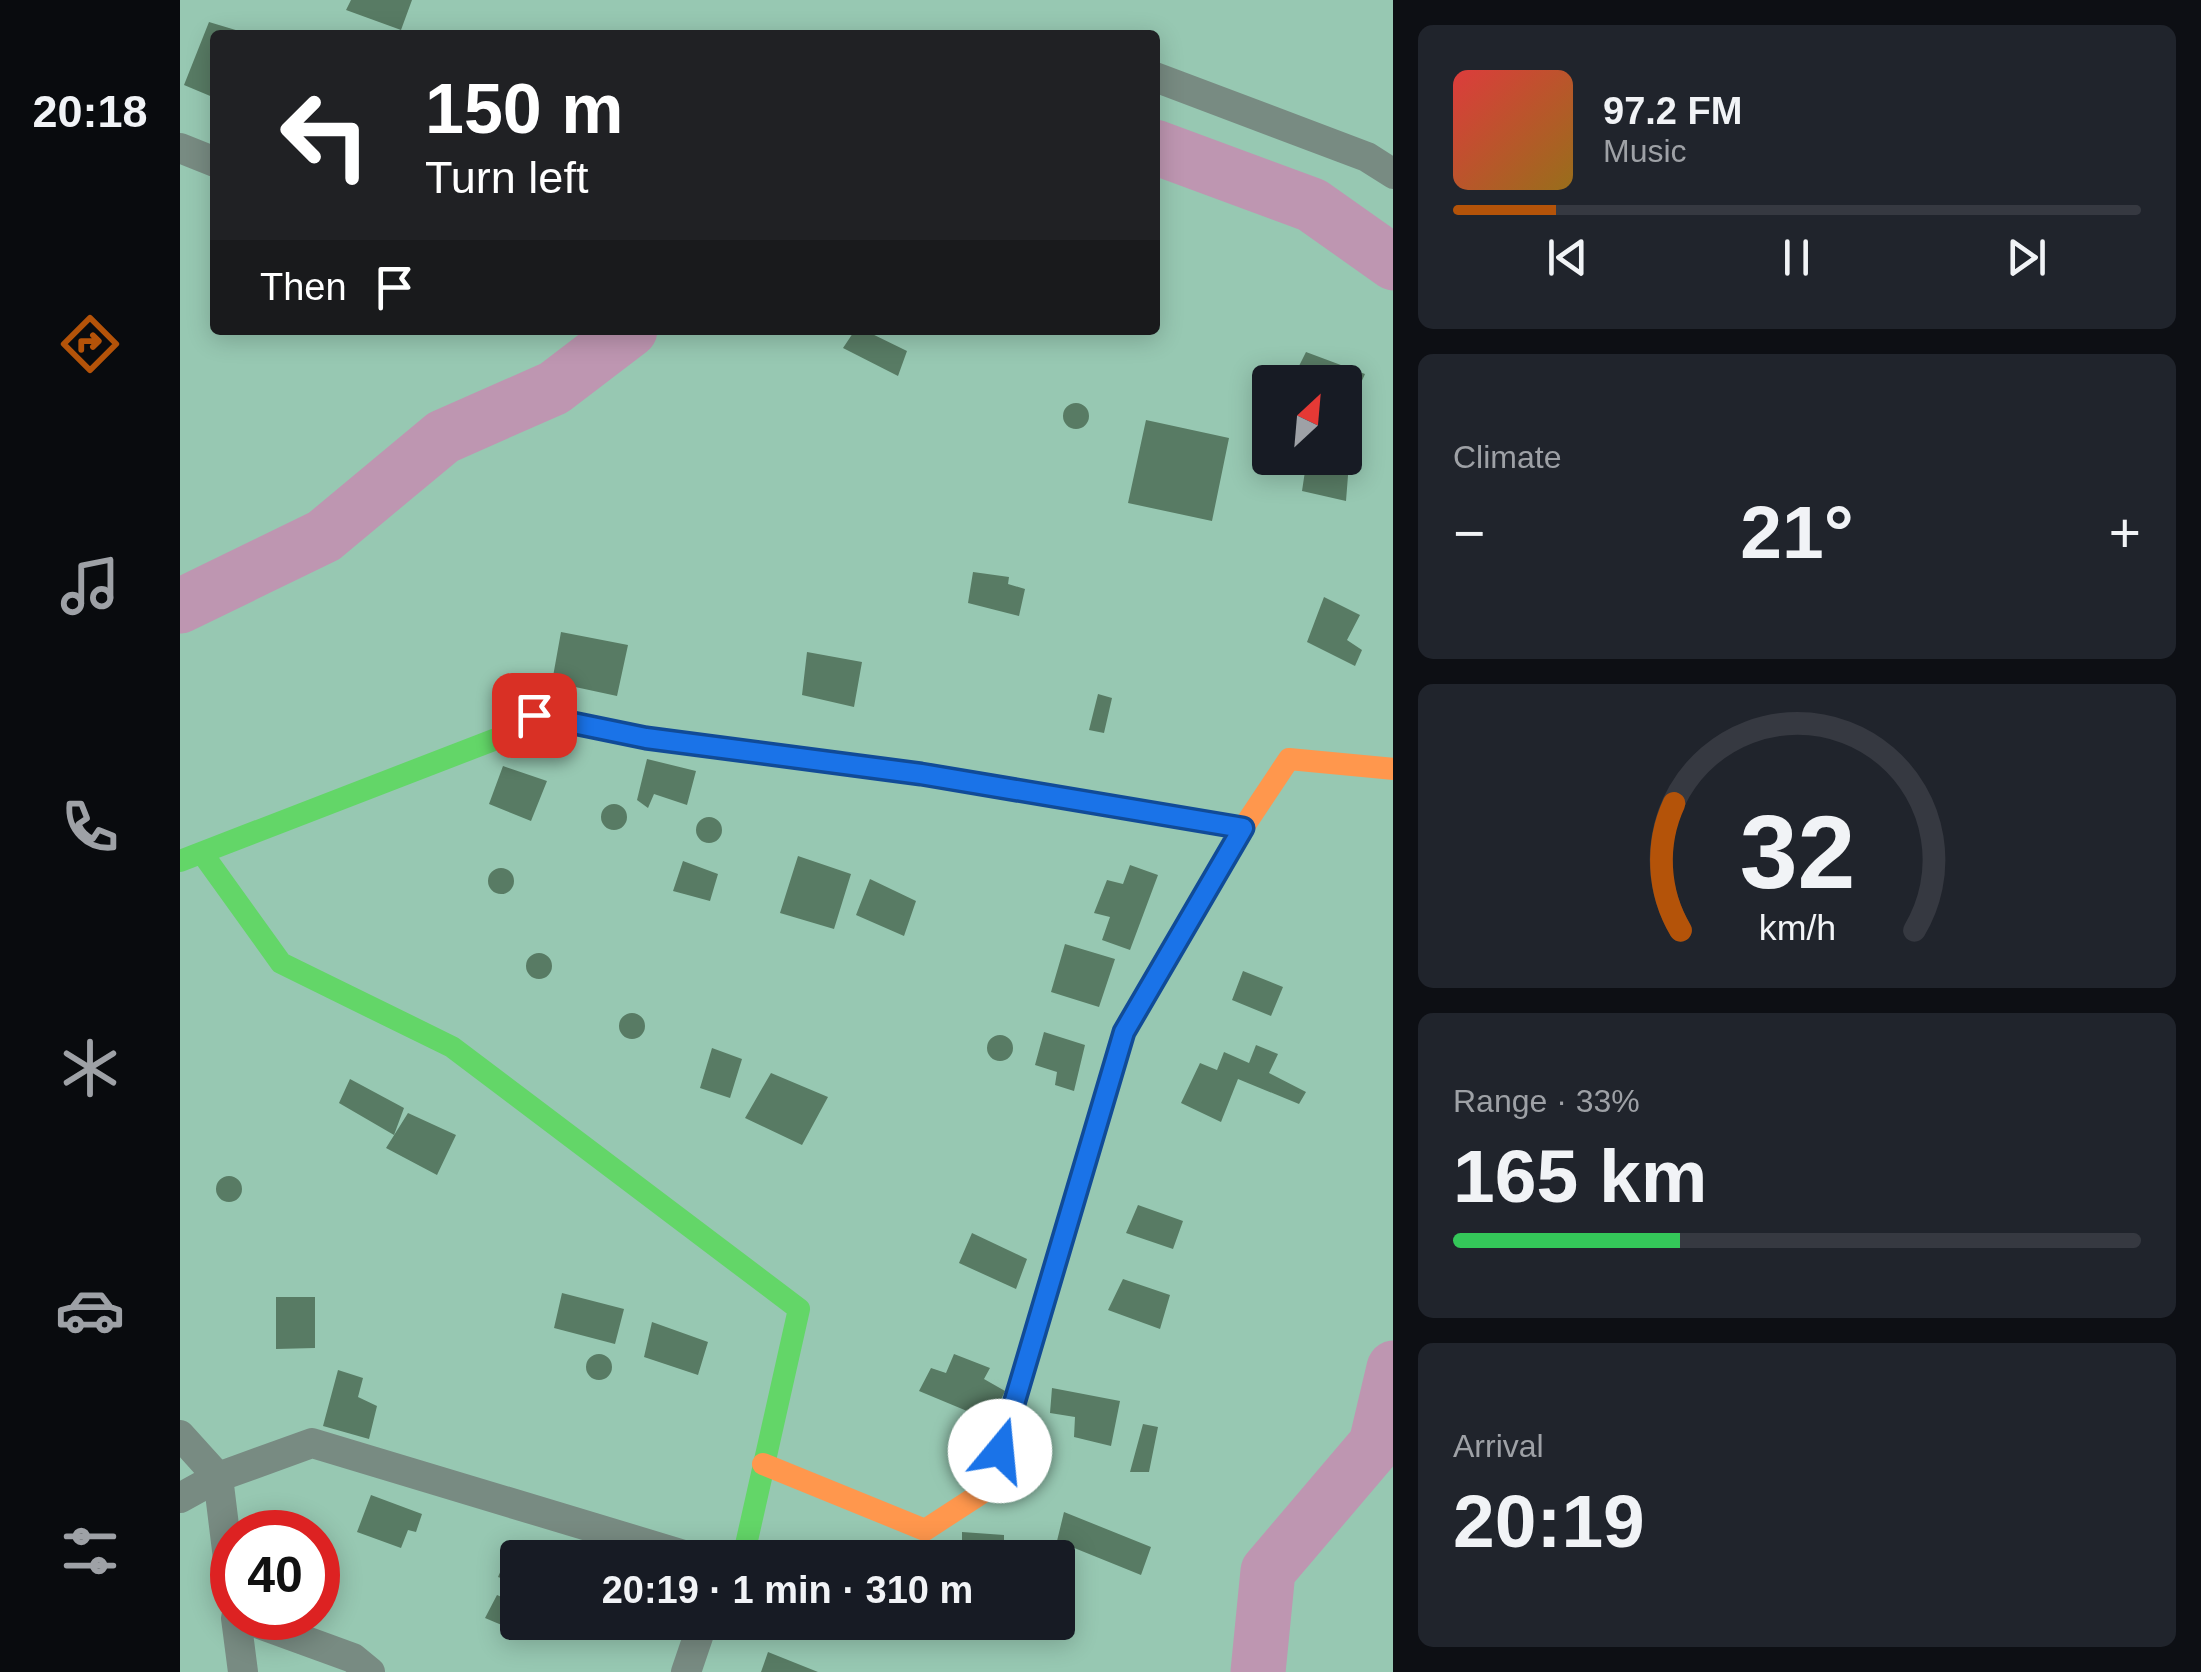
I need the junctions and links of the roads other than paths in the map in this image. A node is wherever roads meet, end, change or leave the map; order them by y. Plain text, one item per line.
1 (1160, 79) edge
2 (180, 148) edge
3 (210, 160) edge
4 (1393, 173) edge
5 (1393, 769) edge
6 (1243, 828) junction
7 (191, 857) edge
8 (180, 1434) edge
9 (763, 1464) junction
10 (218, 1477) junction
11 (180, 1498) edge
12 (222, 1510) edge
13 (634, 1540) edge
14 (747, 1540) edge
15 (240, 1640) edge
16 (302, 1640) edge
17 (697, 1640) edge
18 (242, 1672) edge
19 (370, 1672) edge
20 (686, 1672) edge

1 - 4 street
2 - 3 street
5 - 6 street
6 - 7 street
6 - 9 street
7 - 9 street
8 - 10 street
9 - 14 street
10 - 11 street
10 - 12 street
10 - 13 street
15 - 18 street
16 - 19 street
17 - 20 street

